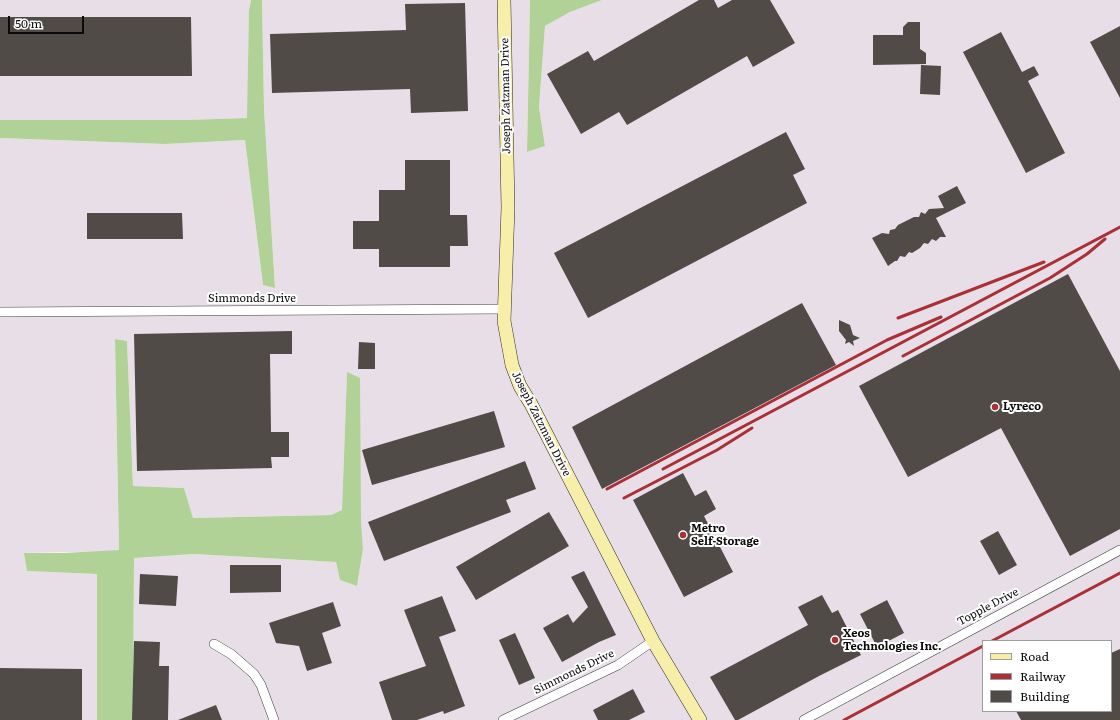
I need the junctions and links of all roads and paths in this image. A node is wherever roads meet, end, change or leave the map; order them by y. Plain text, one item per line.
1 (504, 0) edge
2 (504, 309) junction
3 (0, 312) edge
4 (1120, 550) edge
5 (653, 641) junction
6 (214, 644) dead end
7 (274, 720) edge
8 (503, 720) edge
9 (700, 720) edge
10 (804, 720) edge

1 - 2 street, Joseph Zatzman Drive
2 - 3 street, Simmonds Drive
2 - 5 street, Joseph Zatzman Drive
4 - 10 street, Topple Drive
5 - 8 street, Simmonds Drive
5 - 9 street, Joseph Zatzman Drive
6 - 7 street

